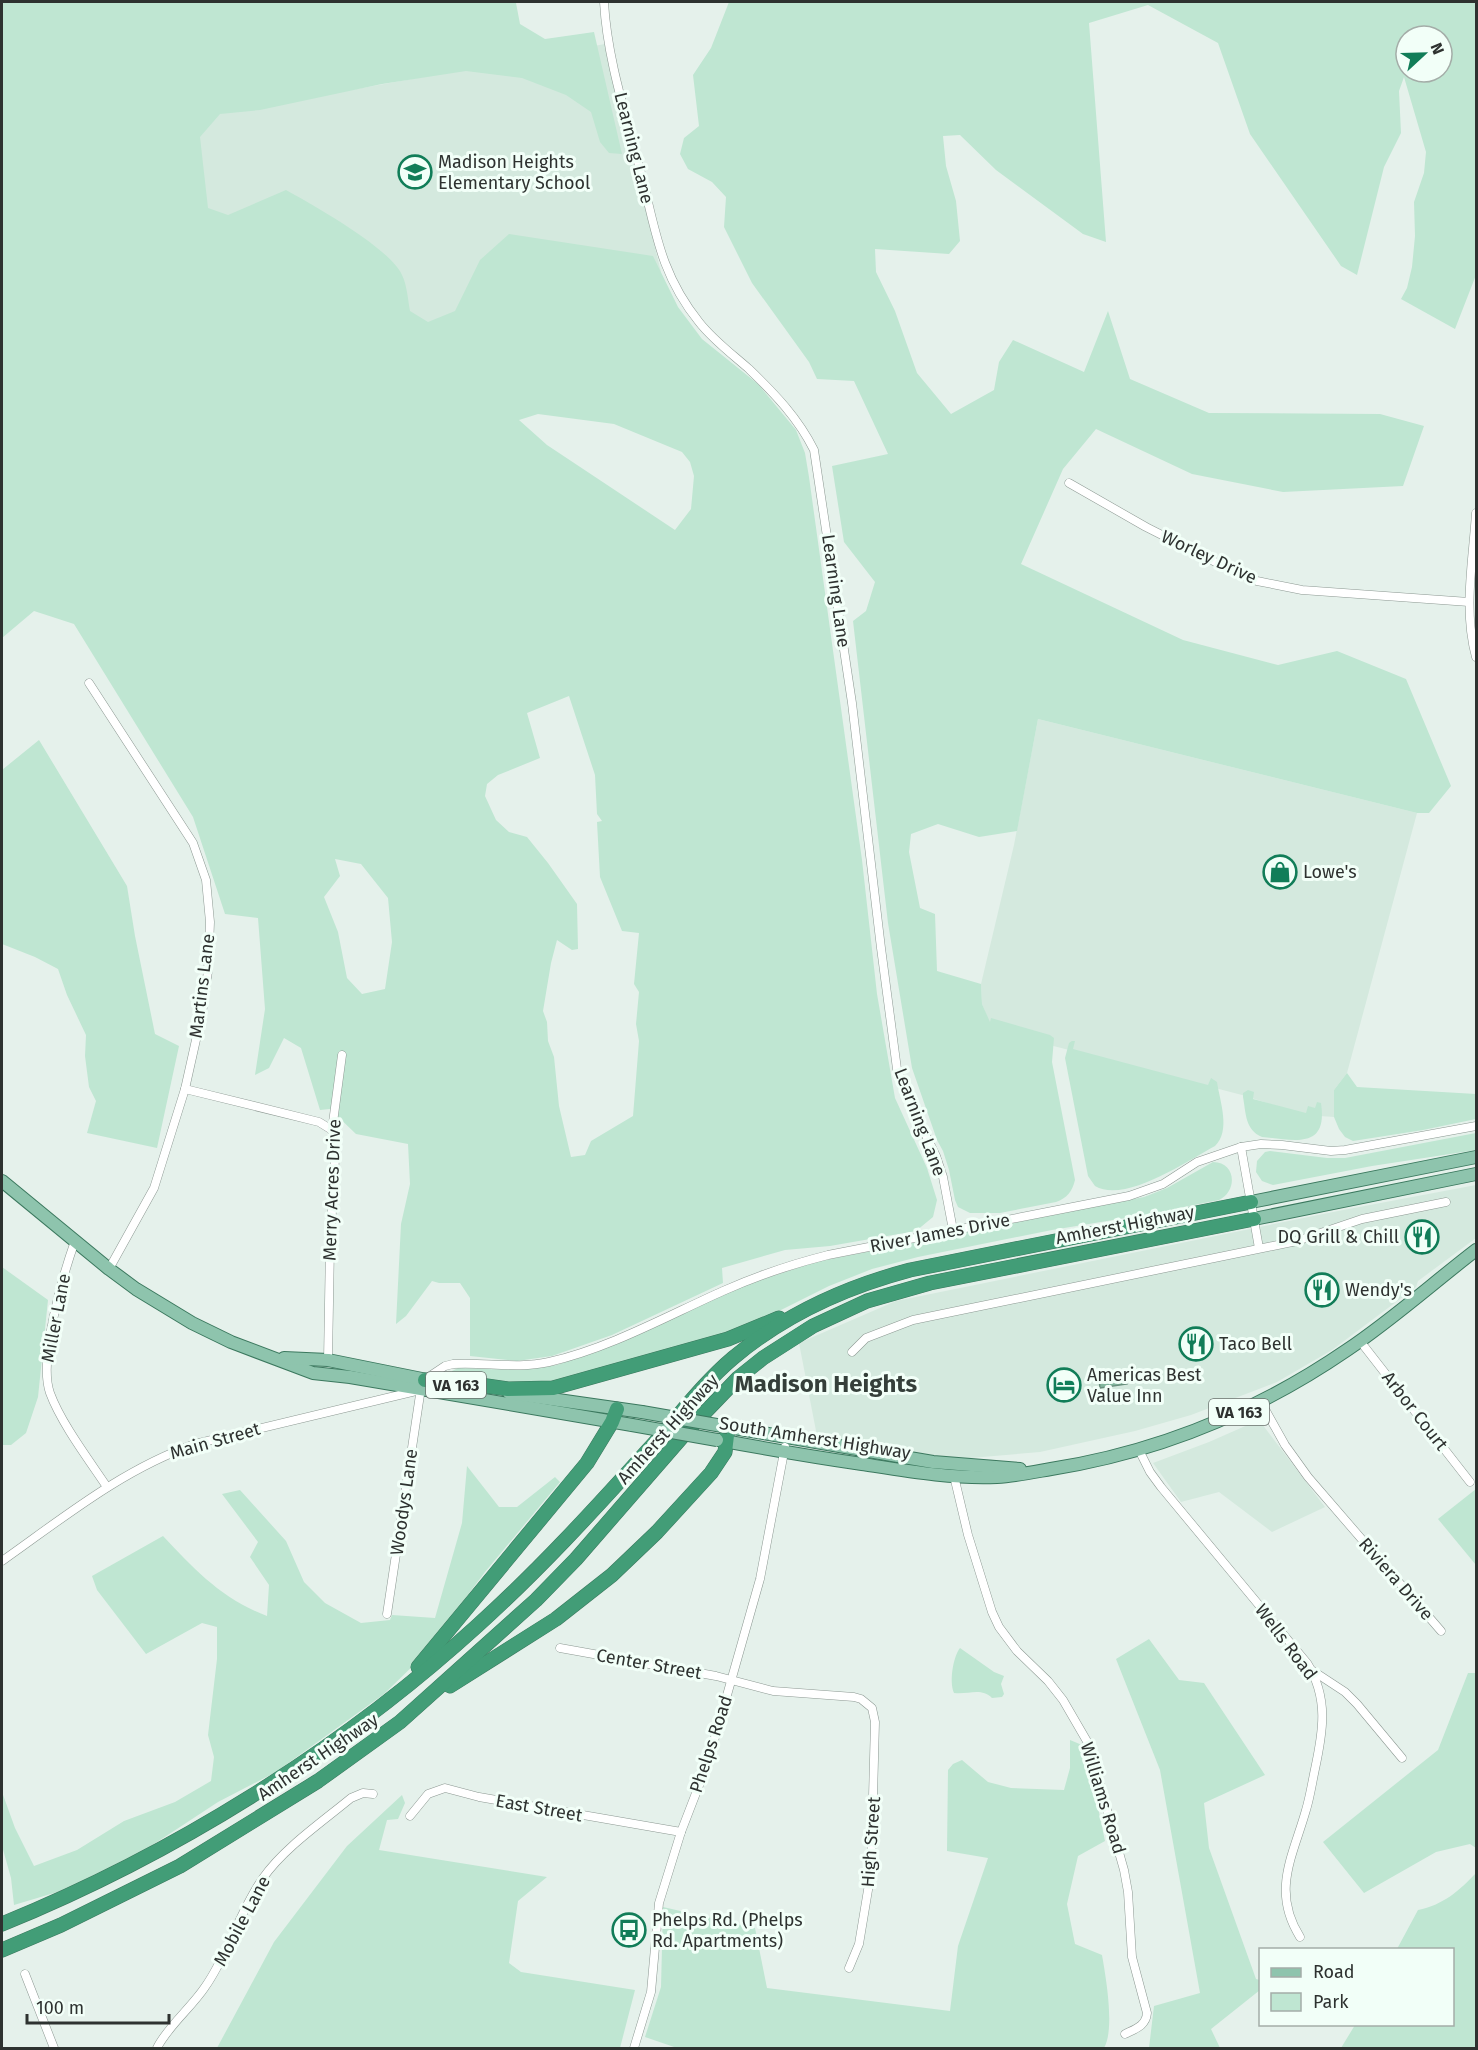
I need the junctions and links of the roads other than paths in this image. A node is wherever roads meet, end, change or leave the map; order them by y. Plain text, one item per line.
1 (604, 2) edge
2 (1069, 483) dead end
3 (1476, 513) edge
4 (1469, 602) junction
5 (1476, 657) edge
6 (89, 683) dead end
7 (342, 1055) dead end
8 (185, 1089) junction
9 (1476, 1126) edge
10 (332, 1130) junction
11 (1241, 1147) junction
12 (1476, 1157) edge
13 (1476, 1174) edge
14 (2, 1181) edge
15 (1251, 1202) junction
16 (1446, 1202) dead end
17 (1254, 1219) junction
18 (953, 1230) junction
19 (75, 1241) junction
20 (1259, 1248) junction
21 (1476, 1250) edge
22 (109, 1269) junction
23 (820, 1302) junction
24 (1360, 1341) junction
25 (852, 1352) dead end
26 (271, 1357) junction
27 (328, 1360) junction
28 (422, 1385) junction
29 (1261, 1402) junction
30 (618, 1409) junction
31 (612, 1422) junction
32 (728, 1427) junction
33 (787, 1437) junction
34 (722, 1441) junction
35 (1139, 1450) junction
36 (784, 1451) junction
37 (1036, 1471) junction
38 (954, 1476) junction
39 (1470, 1482) dead end
40 (107, 1487) junction
41 (2, 1562) edge
42 (387, 1614) dead end
43 (1441, 1631) dead end
44 (560, 1648) dead end
45 (1311, 1671) junction
46 (731, 1680) junction
47 (874, 1713) joint
48 (369, 1714) junction
49 (400, 1722) junction
50 (1402, 1758) dead end
51 (373, 1794) dead end
52 (410, 1816) dead end
53 (681, 1832) junction
54 (2, 1924) edge
55 (1300, 1937) dead end
56 (2, 1950) edge
57 (849, 1968) dead end
58 (25, 1974) dead end
59 (1125, 2034) dead end
60 (54, 2049) edge
61 (157, 2049) edge
62 (634, 2049) edge

1 - 18 street, Learning Lane
2 - 4 street, Worley Drive
3 - 4 street
4 - 5 street
6 - 8 street, Martins Lane
7 - 10 street, Merry Acres Drive
8 - 10 street
8 - 22 street, Martins Lane
9 - 11 street, River James Drive
10 - 27 street, Merry Acres Drive
11 - 15 street
11 - 18 street, River James Drive
12 - 15 main road, Amherst Highway
13 - 17 main road, Amherst Highway
14 - 19 main road, South Amherst Highway / VA 163
15 - 17 street
15 - 23 highway, Amherst Highway
16 - 20 street
17 - 20 street
17 - 49 highway, Amherst Highway
18 - 28 street, River James Drive
19 - 22 main road, South Amherst Highway / VA 163
19 - 40 street, Miller Lane
20 - 25 street
21 - 24 main road, South Amherst Highway / VA 163
22 - 26 main road, South Amherst Highway / VA 163
23 - 28 highway
23 - 48 highway, Amherst Highway
24 - 29 main road, South Amherst Highway / VA 163
24 - 39 street, Arbor Court
26 - 27 main road, South Amherst Highway / VA 163
26 - 28 main road, South Amherst Highway / VA 163
27 - 28 main road, South Amherst Highway / VA 163
28 - 30 main road, South Amherst Highway / VA 163
28 - 31 main road, South Amherst Highway / VA 163
28 - 40 street, Main Street
28 - 42 street, Woodys Lane
29 - 35 main road, South Amherst Highway / VA 163
29 - 43 street, Riviera Drive
30 - 31 highway
30 - 32 main road, South Amherst Highway / VA 163, bridge
31 - 34 main road, South Amherst Highway / VA 163, bridge
31 - 48 highway
32 - 33 main road, South Amherst Highway / VA 163
32 - 34 highway
33 - 36 street, Phelps Road
33 - 37 main road, South Amherst Highway / VA 163
34 - 36 main road, South Amherst Highway / VA 163
34 - 49 highway
35 - 37 main road, South Amherst Highway / VA 163
35 - 45 street, Wells Road
36 - 38 main road, South Amherst Highway / VA 163
36 - 46 street, Phelps Road
37 - 38 main road, South Amherst Highway / VA 163
38 - 59 street, Williams Road
40 - 41 street, Main Street
44 - 46 street, Center Street
45 - 50 street
45 - 55 street, Wells Road
46 - 47 street, Center Street
46 - 53 street, Phelps Road
47 - 57 street, High Street
48 - 54 highway, Amherst Highway
49 - 56 highway, Amherst Highway
51 - 61 street, Mobile Lane
52 - 53 street, East Street
53 - 62 street, Phelps Road
58 - 60 street

